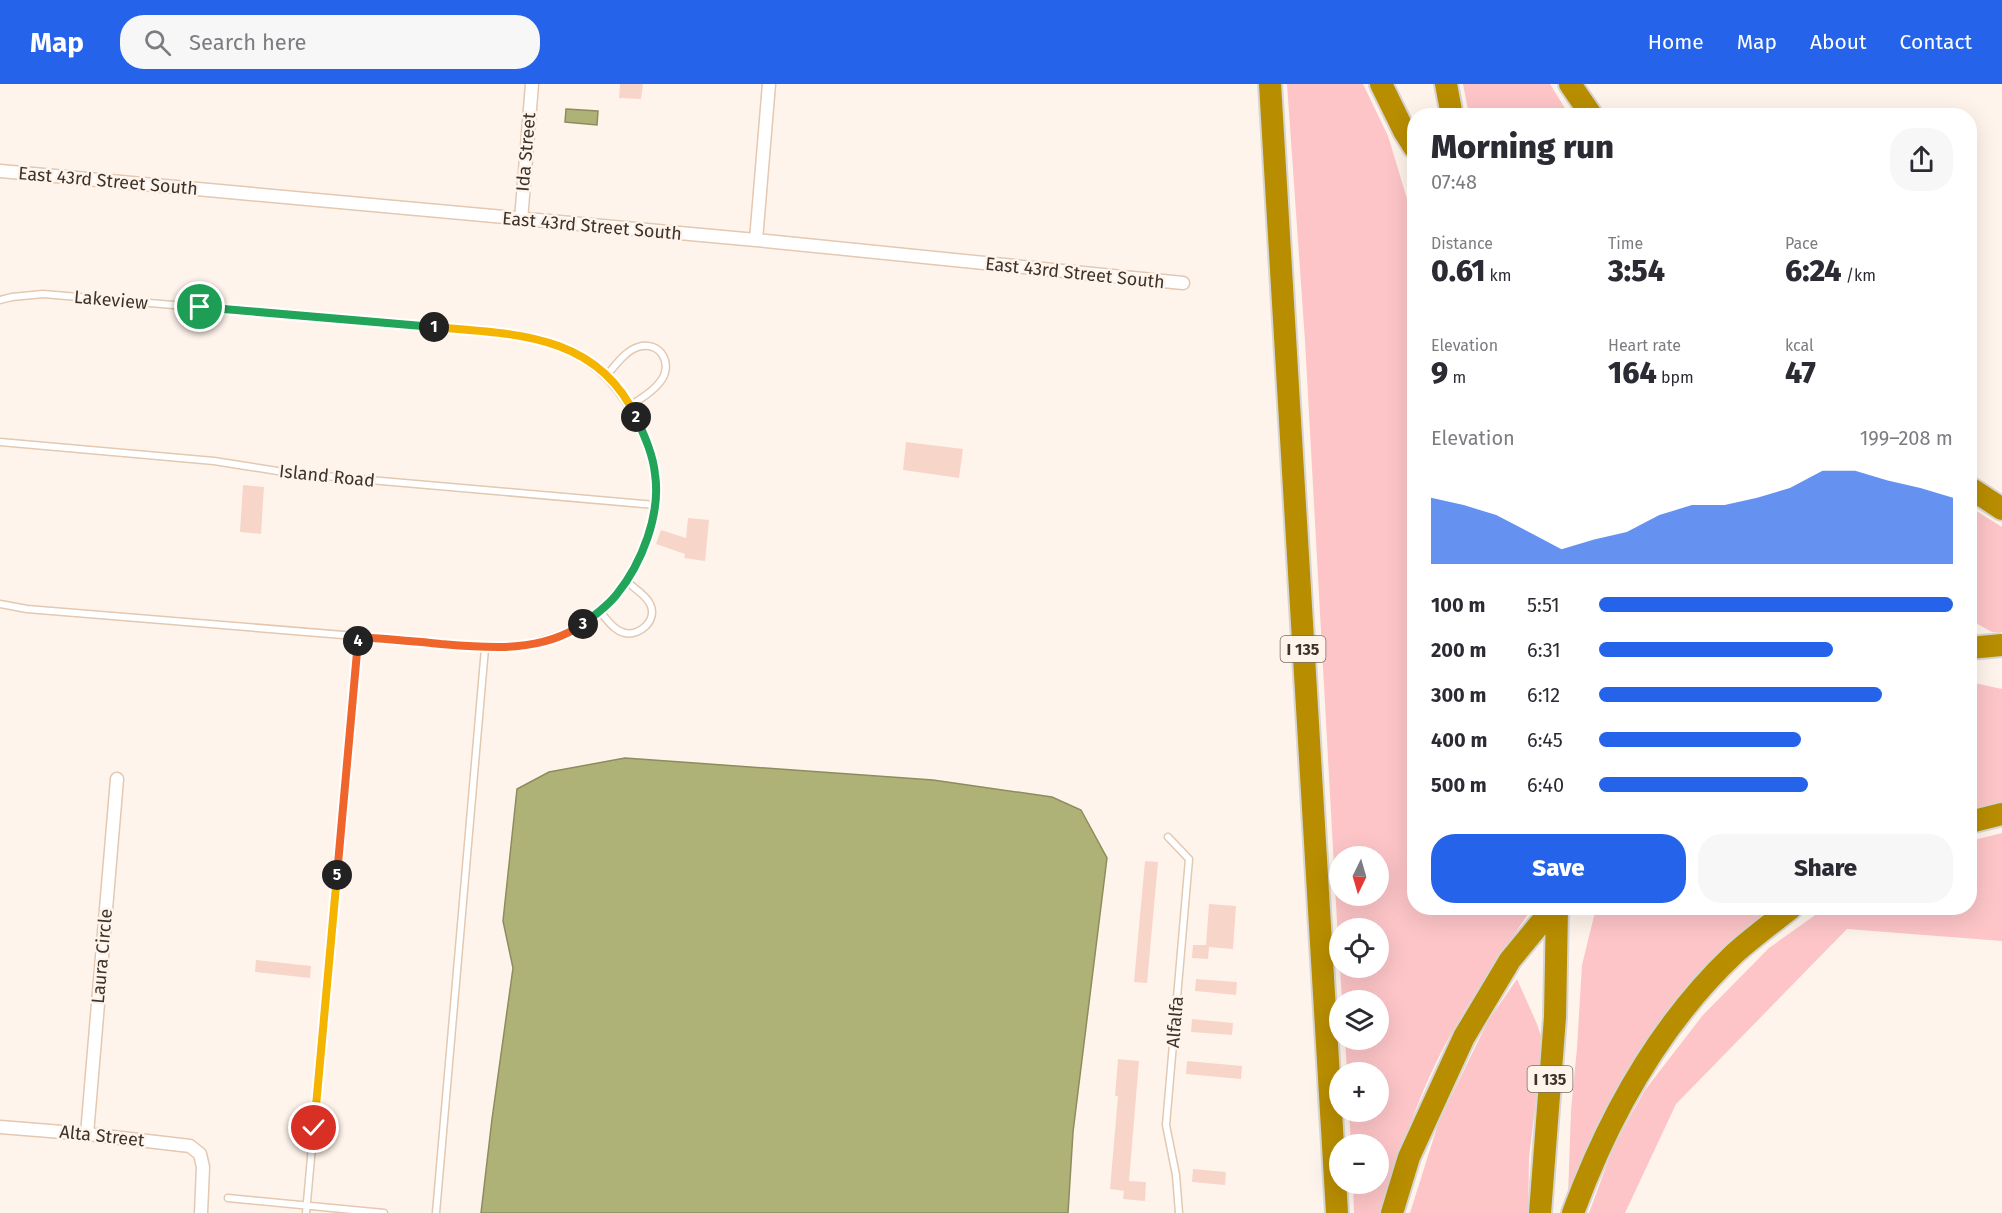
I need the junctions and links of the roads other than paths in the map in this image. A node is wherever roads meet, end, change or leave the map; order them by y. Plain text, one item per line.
1 (532, 84) edge
2 (769, 84) edge
3 (1270, 84) edge
4 (1381, 84) edge
5 (1446, 84) edge
6 (1570, 84) edge
7 (1450, 108) edge
8 (1586, 108) edge
9 (1407, 136) edge
10 (0, 171) edge
11 (520, 220) junction
12 (756, 240) junction
13 (1183, 283) dead end
14 (0, 300) edge
15 (606, 375) junction
16 (630, 406) junction
17 (0, 442) edge
18 (1977, 492) edge
19 (655, 505) junction
20 (2002, 508) edge
21 (626, 581) junction
22 (0, 604) edge
23 (600, 612) junction
24 (358, 637) junction
25 (1977, 638) edge
26 (2002, 645) edge
27 (1977, 647) edge
28 (485, 648) junction
29 (2002, 651) edge
30 (117, 778) dead end
31 (2002, 814) edge
32 (1977, 820) edge
33 (1168, 837) dead end
34 (1549, 915) edge
35 (1555, 915) edge
36 (1783, 915) edge
37 (0, 1127) edge
38 (87, 1134) junction
39 (228, 1198) dead end
40 (307, 1205) junction
41 (201, 1213) edge
42 (306, 1213) edge
43 (384, 1213) edge
44 (436, 1213) edge
45 (1179, 1213) edge
46 (1337, 1213) edge
47 (1392, 1213) edge
48 (1540, 1213) edge
49 (1574, 1213) edge

1 - 11 street, Ida Street
2 - 12 street
3 - 46 highway, I 135
4 - 9 highway
5 - 7 highway
6 - 8 highway
10 - 11 street, East 43rd Street South
11 - 12 street, East 43rd Street South
12 - 13 street, East 43rd Street South
14 - 15 lane, Lakeview
15 - 16 lane, Lakeview
15 - 16 lane
16 - 19 lane, Lakeview
17 - 19 lane, Island Road
18 - 20 highway
19 - 21 lane, Lakeview
21 - 23 lane, Lakeview
21 - 23 lane
22 - 24 lane, Lakeview
23 - 28 lane, Lakeview
24 - 28 lane, Lakeview
24 - 40 lane
25 - 29 highway
26 - 27 highway, bridge
28 - 44 lane
30 - 38 street, Laura Circle
31 - 32 highway
33 - 45 lane, Alfalfa
34 - 47 highway
35 - 48 highway, I 135
36 - 49 highway
37 - 38 street, Alta Street
38 - 41 street, Alta Street
39 - 40 lane
40 - 42 lane
40 - 43 lane

